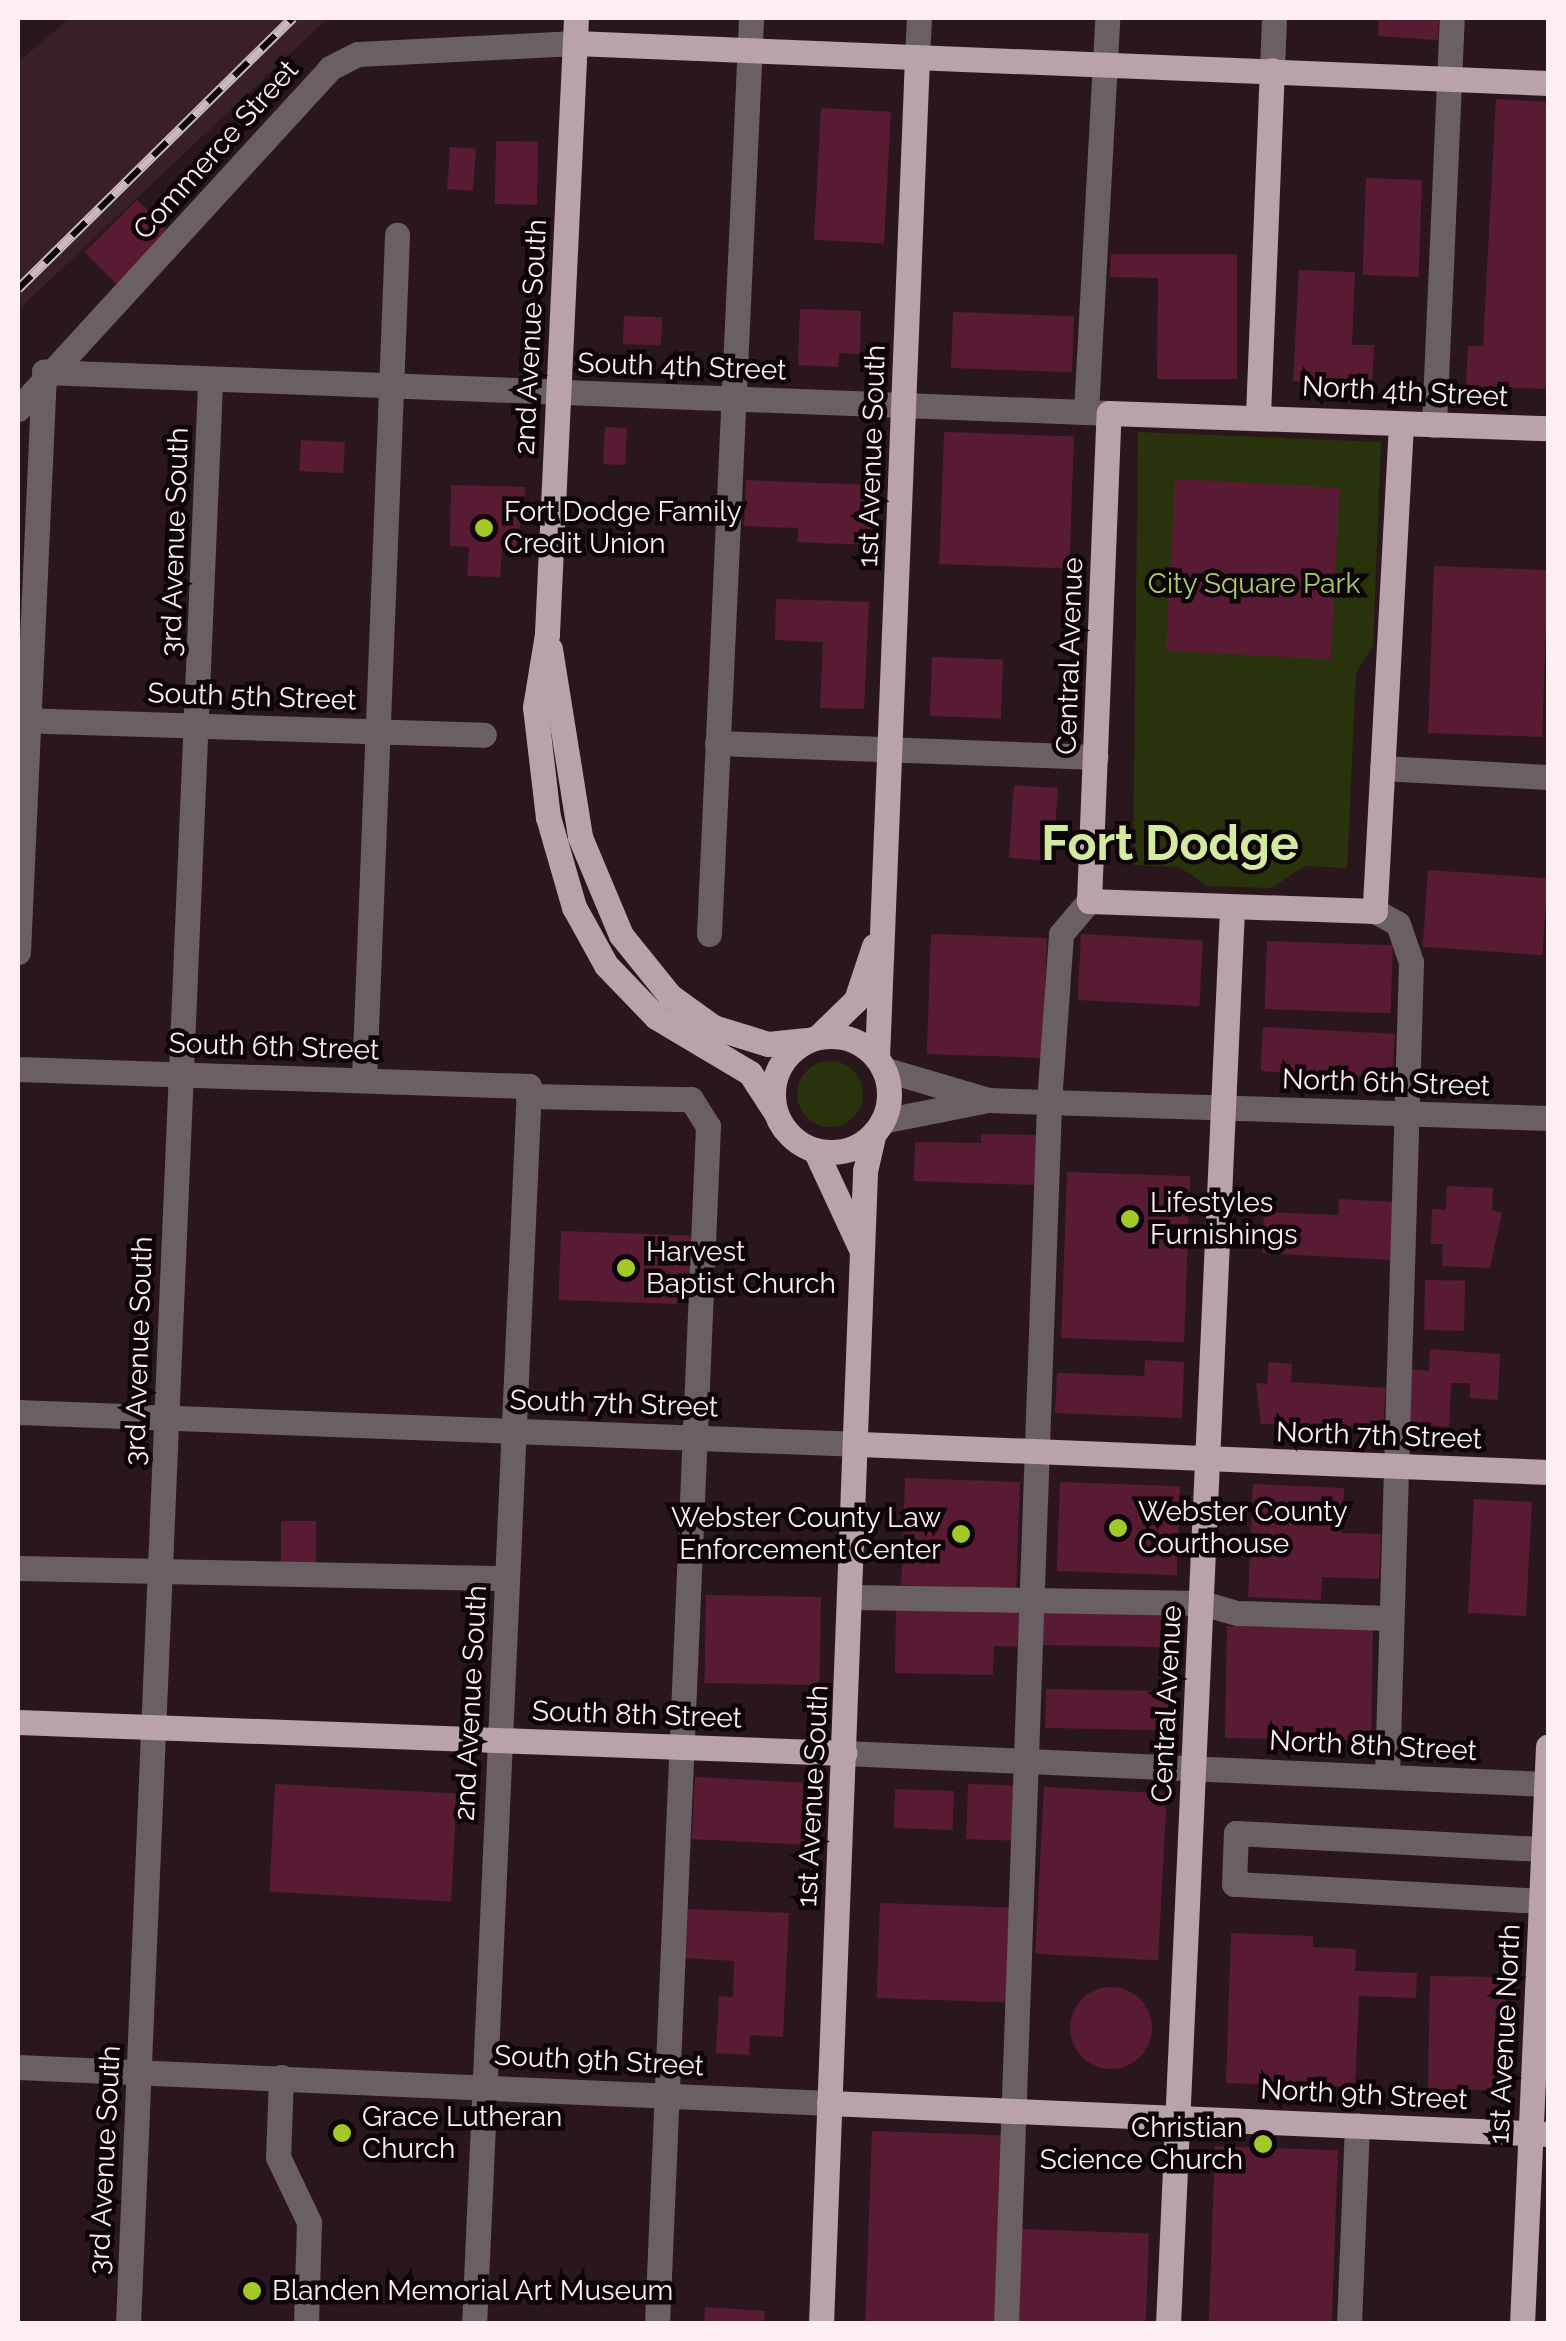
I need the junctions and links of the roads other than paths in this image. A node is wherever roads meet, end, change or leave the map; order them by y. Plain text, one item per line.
1 (584, 18) edge
2 (750, 18) edge
3 (919, 18) edge
4 (1106, 18) edge
5 (1274, 18) edge
6 (1452, 18) edge
7 (576, 30) edge
8 (748, 50) junction
9 (917, 58) junction
10 (1105, 65) junction
11 (1272, 70) junction
12 (1449, 78) junction
13 (1548, 83) edge
14 (397, 236) dead end
15 (44, 372) junction
16 (210, 380) junction
17 (388, 385) junction
18 (558, 392) junction
19 (732, 398) junction
20 (904, 405) junction
21 (18, 409) edge
22 (1098, 413) junction
23 (1258, 415) junction
24 (1401, 424) junction
25 (1434, 425) junction
26 (1548, 428) edge
27 (548, 634) junction
28 (22, 720) edge
29 (199, 724) junction
30 (374, 732) junction
31 (484, 736) dead end
32 (717, 743) junction
33 (890, 748) junction
34 (1096, 758) junction
35 (1382, 768) junction
36 (1548, 776) edge
37 (884, 898) junction
38 (1089, 902) junction
39 (1232, 906) junction
40 (1375, 911) junction
41 (708, 934) dead end
42 (18, 952) edge
43 (813, 1038) junction
44 (880, 1064) junction
45 (18, 1069) edge
46 (181, 1074) junction
47 (364, 1080) junction
48 (528, 1091) junction
49 (988, 1100) junction
50 (1049, 1102) junction
51 (1222, 1108) junction
52 (774, 1110) junction
53 (1406, 1114) junction
54 (1548, 1118) edge
55 (878, 1127) junction
56 (815, 1150) junction
57 (866, 1271) junction
58 (18, 1412) edge
59 (166, 1416) junction
60 (514, 1430) junction
61 (697, 1438) junction
62 (860, 1444) junction
63 (1040, 1452) junction
64 (1207, 1460) junction
65 (1392, 1466) junction
66 (1548, 1472) edge
67 (18, 1568) edge
68 (160, 1571) junction
69 (507, 1578) junction
70 (853, 1597) junction
71 (1034, 1598) junction
72 (1202, 1603) junction
73 (1389, 1618) junction
74 (18, 1722) edge
75 (154, 1727) junction
76 (500, 1740) junction
77 (686, 1747) junction
78 (1548, 1747) edge
79 (844, 1753) junction
80 (1026, 1760) junction
81 (1194, 1767) junction
82 (1387, 1776) junction
83 (1548, 1784) edge
84 (1543, 1849) junction
85 (1541, 1900) junction
86 (18, 2067) edge
87 (140, 2071) junction
88 (281, 2077) junction
89 (484, 2085) junction
90 (667, 2094) junction
91 (829, 2102) junction
92 (1014, 2109) junction
93 (1177, 2115) junction
94 (1358, 2125) junction
95 (1540, 2134) edge
96 (128, 2324) edge
97 (306, 2324) edge
98 (474, 2324) edge
99 (657, 2324) edge
100 (821, 2324) edge
101 (1006, 2324) edge
102 (1168, 2324) edge
103 (1349, 2324) edge
104 (1522, 2324) edge

1 - 7 main road, 2nd Avenue South
2 - 8 street
3 - 9 street, 1st Avenue South
4 - 10 street
5 - 11 street
6 - 12 street
7 - 8 main road
7 - 15 street, Commerce Street
7 - 18 main road, 2nd Avenue South
8 - 9 main road
8 - 19 street
9 - 10 main road
9 - 20 main road, 1st Avenue South
10 - 11 main road
10 - 22 street
11 - 12 main road
11 - 23 main road
12 - 13 main road
12 - 25 street
14 - 17 street
15 - 16 street, South 4th Street
15 - 21 street, Commerce Street
15 - 28 street
16 - 17 street, South 4th Street
16 - 29 street, 3rd Avenue South
17 - 18 street, South 4th Street
17 - 30 street
18 - 19 street, South 4th Street
18 - 27 main road, 2nd Avenue South
19 - 20 street, South 4th Street
19 - 32 street
20 - 22 street, South 4th Street
20 - 33 main road, 1st Avenue South
22 - 23 main road, South 4th Street
22 - 34 main road, Central Avenue
23 - 24 main road, North 4th Street
24 - 25 main road, North 4th Street
24 - 35 main road
25 - 26 main road, North 4th Street
27 - 43 main road, 2nd Avenue South
27 - 52 main road, 2nd Avenue South
28 - 29 street, South 5th Street
28 - 42 street
29 - 30 street, South 5th Street
29 - 46 street, 3rd Avenue South
30 - 31 street, South 5th Street
30 - 47 street
32 - 33 street
32 - 41 street
33 - 34 street
33 - 37 main road, 1st Avenue South
34 - 38 main road, Central Avenue
35 - 36 street
35 - 40 main road
37 - 43 main road, 1st Avenue South
37 - 44 main road, 1st Avenue South
38 - 39 main road
38 - 50 street
39 - 40 main road
39 - 51 main road, Central Avenue
40 - 53 street
43 - 44 main road
43 - 52 main road, 1st Avenue South
44 - 49 street
44 - 55 main road, 1st Avenue South
45 - 46 street, South 6th Street
46 - 47 street, South 6th Street
46 - 59 street, 3rd Avenue South
47 - 48 street, South 6th Street
48 - 60 street, 2nd Avenue South
48 - 61 street, South 6th Street
49 - 50 street
49 - 55 street
50 - 51 street
50 - 63 street
51 - 53 street, North 6th Street
51 - 64 main road, Central Avenue
52 - 56 main road, 1st Avenue South
53 - 54 street, North 6th Street
53 - 65 street
55 - 56 main road
55 - 57 main road, 1st Avenue South
56 - 57 main road, 1st Avenue South
57 - 62 main road, 1st Avenue South
58 - 59 street, South 7th Street
59 - 60 street, South 7th Street
59 - 68 street, 3rd Avenue South
60 - 61 street, South 7th Street
60 - 69 street, 2nd Avenue South
61 - 62 street, South 7th Street
61 - 77 street
62 - 63 main road, South 7th Street
62 - 70 main road, 1st Avenue South
63 - 64 main road, South 7th Street
63 - 71 street
64 - 65 main road, North 7th Street
64 - 72 main road, Central Avenue
65 - 66 main road, North 7th Street
65 - 73 street
67 - 68 street
68 - 69 street
68 - 75 street, 3rd Avenue South
69 - 76 street, 2nd Avenue South
70 - 71 street
70 - 79 main road, 1st Avenue South
71 - 72 street
71 - 80 street
72 - 73 street
72 - 81 main road, Central Avenue
73 - 82 street
74 - 75 main road, South 8th Street
75 - 76 main road, South 8th Street
75 - 87 street, 3rd Avenue South
76 - 77 main road, South 8th Street
76 - 89 street, 2nd Avenue South
77 - 79 main road, South 8th Street
77 - 90 street
78 - 83 main road, 1st Avenue North
79 - 80 street, South 8th Street
79 - 91 main road, 1st Avenue South
80 - 81 street, South 8th Street
80 - 92 street
81 - 82 street, North 8th Street
81 - 93 main road, Central Avenue
82 - 83 street, North 8th Street
83 - 84 main road, 1st Avenue North
84 - 85 main road, 1st Avenue North
84 - 85 street
85 - 95 main road, 1st Avenue North
86 - 87 street, South 9th Street
87 - 88 street, South 9th Street
87 - 96 street, 3rd Avenue South
88 - 89 street, South 9th Street
88 - 97 street
89 - 90 street, South 9th Street
89 - 98 street, 2nd Avenue South
90 - 91 street, South 9th Street
90 - 99 street
91 - 92 main road, South 9th Street
91 - 100 main road, 1st Avenue South
92 - 93 main road, South 9th Street
92 - 101 street
93 - 94 main road, North 9th Street
93 - 102 main road, Central Avenue
94 - 95 main road, North 9th Street
94 - 103 street
95 - 104 main road, 1st Avenue North

